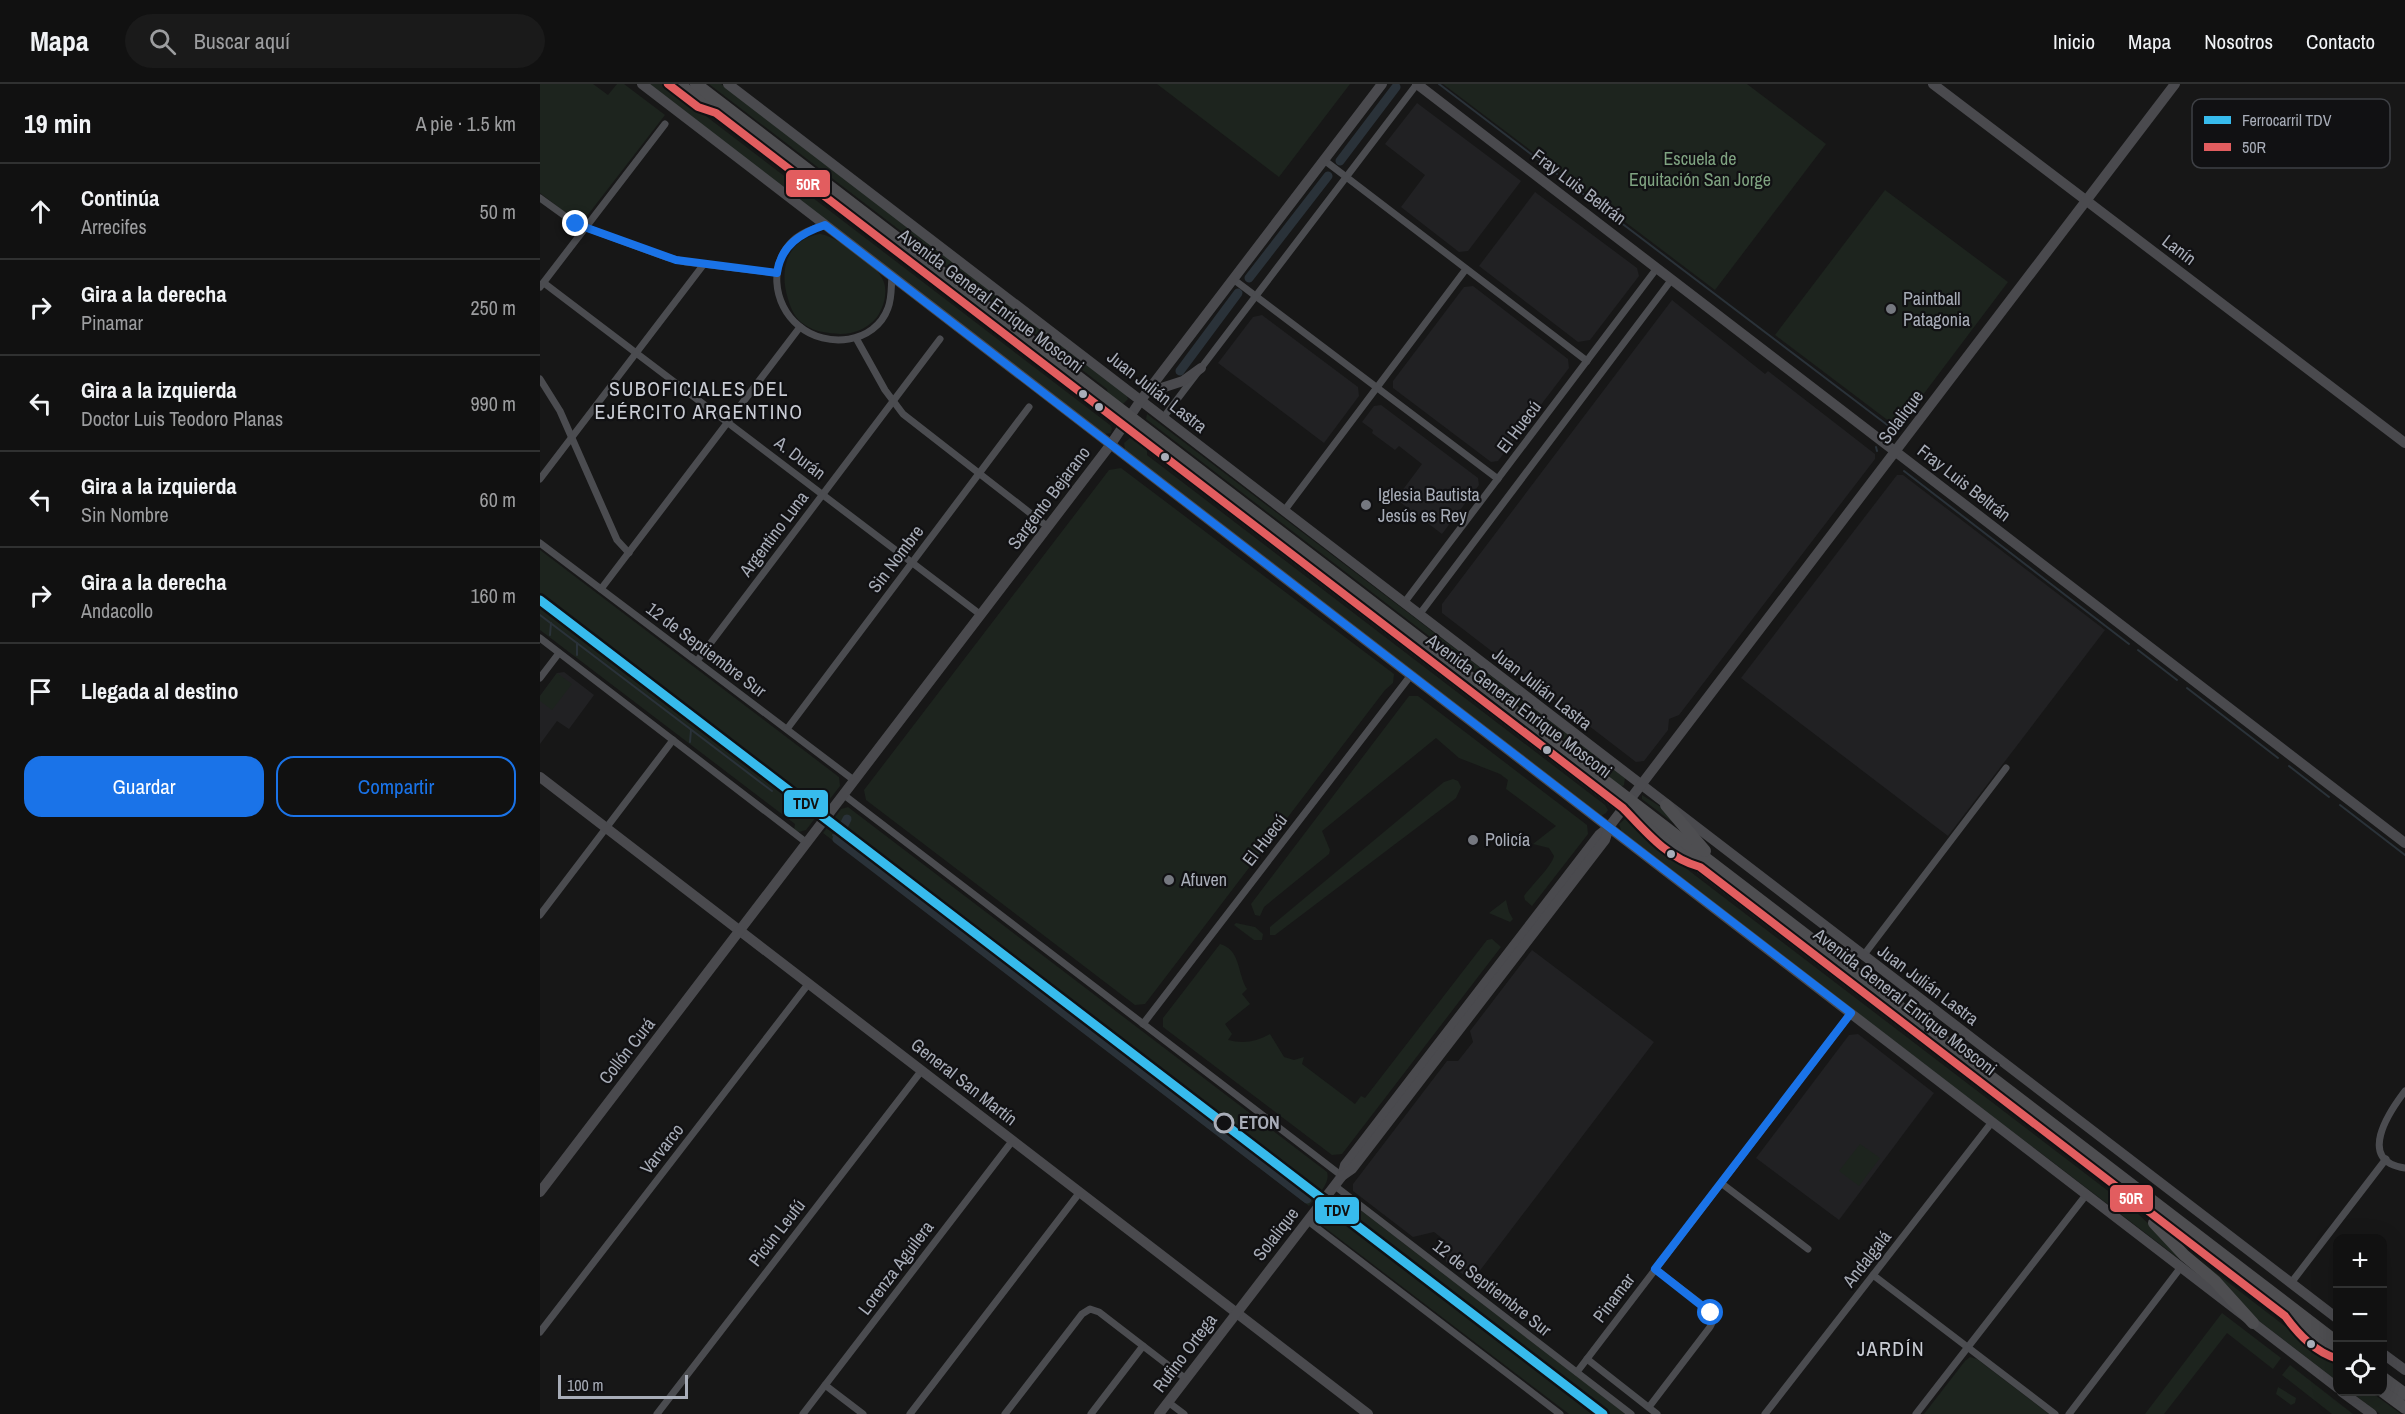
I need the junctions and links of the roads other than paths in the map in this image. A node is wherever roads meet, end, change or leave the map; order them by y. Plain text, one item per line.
1 (642, 84) edge
2 (679, 84) edge
3 (696, 84) edge
4 (728, 84) edge
5 (1382, 84) edge
6 (1417, 84) edge
7 (1933, 84) edge
8 (2175, 84) edge
9 (665, 124) dead end
10 (1323, 160) junction
11 (1346, 177) junction
12 (540, 198) edge
13 (2086, 201) junction
14 (825, 225) junction
15 (585, 228) junction
16 (704, 264) junction
17 (1657, 268) junction
18 (1466, 269) junction
19 (777, 273) junction
20 (892, 276) junction
21 (1233, 279) junction
22 (1672, 279) junction
23 (542, 285) edge
24 (1256, 296) junction
25 (800, 327) junction
26 (856, 338) junction
27 (940, 339) dead end
28 (636, 352) junction
29 (1587, 361) junction
30 (1201, 368) junction
31 (540, 379) edge
32 (1377, 387) junction
33 (1143, 396) junction
34 (893, 402) junction
35 (1029, 408) dead end
36 (1163, 418) junction
37 (1126, 421) junction
38 (728, 422) junction
39 (572, 437) junction
40 (2405, 443) edge
41 (1111, 444) junction
42 (1895, 451) junction
43 (979, 474) junction
44 (540, 479) edge
45 (1498, 479) junction
46 (823, 494) junction
47 (1284, 511) junction
48 (1048, 527) junction
49 (540, 543) edge
50 (629, 553) junction
51 (913, 562) junction
52 (601, 589) junction
53 (1404, 603) junction
54 (981, 615) junction
55 (1419, 615) junction
56 (540, 638) edge
57 (559, 653) junction
58 (697, 661) junction
59 (1411, 675) junction
60 (540, 678) edge
61 (787, 729) junction
62 (673, 740) junction
63 (2006, 768) dead end
64 (540, 777) edge
65 (855, 781) junction
66 (1641, 785) junction
67 (844, 795) junction
68 (1626, 804) junction
69 (1666, 805) junction
70 (1609, 827) junction
71 (606, 828) junction
72 (807, 843) junction
73 (2405, 843) edge
74 (1733, 880) junction
75 (540, 915) edge
76 (741, 931) junction
77 (1863, 956) junction
78 (809, 983) junction
79 (1851, 1013) junction
80 (1143, 1024) junction
81 (922, 1070) junction
82 (2405, 1091) edge
83 (1992, 1122) junction
84 (1013, 1140) junction
85 (2386, 1159) junction
86 (2405, 1168) edge
87 (1342, 1176) junction
88 (1721, 1183) junction
89 (1335, 1186) junction
90 (540, 1192) edge
91 (1080, 1192) junction
92 (2086, 1195) junction
93 (2128, 1196) junction
94 (1308, 1221) junction
95 (1808, 1249) dead end
96 (2181, 1267) junction
97 (1655, 1269) junction
98 (1873, 1275) junction
99 (2291, 1283) junction
100 (1237, 1313) junction
101 (2333, 1316) edge
102 (2253, 1323) junction
103 (540, 1332) edge
104 (2333, 1339) edge
105 (1143, 1346) junction
106 (1968, 1347) junction
107 (2333, 1353) edge
108 (2387, 1357) edge
109 (1587, 1359) junction
110 (2405, 1371) edge
111 (1577, 1372) junction
112 (1186, 1379) junction
113 (2387, 1381) edge
114 (825, 1385) junction
115 (2333, 1385) edge
116 (2405, 1394) edge
117 (2387, 1395) edge
118 (2347, 1396) edge
119 (1168, 1402) junction
120 (1551, 1407) junction
121 (1649, 1407) junction
122 (2405, 1408) edge
123 (657, 1414) edge
124 (803, 1414) edge
125 (863, 1414) edge
126 (910, 1414) edge
127 (1005, 1414) edge
128 (1091, 1414) edge
129 (1159, 1414) edge
130 (1184, 1414) edge
131 (1368, 1414) edge
132 (1546, 1414) edge
133 (1560, 1414) edge
134 (1631, 1414) edge
135 (1657, 1414) edge
136 (1765, 1414) edge
137 (1916, 1414) edge
138 (2055, 1414) edge
139 (2069, 1414) edge
140 (2372, 1414) edge

1 - 14 street
2 - 37 highway, Avenida General Enrique Mosconi
3 - 37 highway, Avenida General Enrique Mosconi
4 - 33 street, Juan Julián Lastra
5 - 10 street, Sargento Bejarano
6 - 11 street
6 - 17 street, Fray Luis Beltrán
7 - 13 street, Lanín
8 - 13 street, Solalique
9 - 15 street
10 - 11 street
10 - 21 street, Sargento Bejarano
11 - 18 street
11 - 24 street
12 - 15 street
13 - 40 street, Lanín
13 - 42 street, Solalique
14 - 19 street
14 - 20 street
15 - 16 street
15 - 23 street
16 - 19 street
16 - 28 street
17 - 22 street, Fray Luis Beltrán
17 - 29 street, El Huecú
18 - 29 street
18 - 32 street
19 - 25 street
20 - 26 street
20 - 41 street
21 - 24 street
21 - 33 street, Sargento Bejarano
22 - 42 street, Fray Luis Beltrán
22 - 55 street, El Huecú
23 - 28 street, A. Durán
24 - 30 street
24 - 32 street
25 - 26 street
25 - 38 street
26 - 34 street
27 - 34 street, Argentino Luna
28 - 38 street, A. Durán
28 - 39 street
29 - 45 street, El Huecú
30 - 33 street
30 - 36 street
31 - 39 street
32 - 45 street
32 - 47 street
33 - 36 street, Juan Julián Lastra
33 - 37 street, Sargento Bejarano
34 - 43 street
34 - 46 street, Argentino Luna
35 - 43 street, Sin Nombre
36 - 47 street, Juan Julián Lastra
37 - 41 street, Sargento Bejarano
37 - 68 highway, Avenida General Enrique Mosconi
38 - 46 street, A. Durán
38 - 50 street
39 - 44 street
39 - 50 street
41 - 48 street, Sargento Bejarano
41 - 59 street
42 - 66 street, Solalique
42 - 73 street, Fray Luis Beltrán
43 - 48 street
43 - 51 street, Sin Nombre
45 - 53 street, El Huecú
46 - 51 street, A. Durán
46 - 58 street, Argentino Luna
47 - 53 street, Juan Julián Lastra
48 - 54 street, Sargento Bejarano
49 - 52 street, 12 de Septiembre Sur
50 - 52 street
51 - 54 street, A. Durán
51 - 61 street, Sin Nombre
52 - 58 street, 12 de Septiembre Sur
53 - 55 street, Juan Julián Lastra
54 - 65 street, Sargento Bejarano
55 - 66 street, Juan Julián Lastra
56 - 57 street
57 - 60 street
57 - 62 street
58 - 61 street, 12 de Septiembre Sur
59 - 70 street
59 - 80 street, El Huecú
61 - 65 street, 12 de Septiembre Sur
62 - 71 street
62 - 72 street
63 - 77 street
64 - 71 street, General San Martín
65 - 67 street, Sargento Bejarano
66 - 68 street, Solalique
66 - 69 street, Juan Julián Lastra
67 - 72 street, Sargento Bejarano
67 - 80 street
68 - 70 street, Solalique
68 - 74 highway, Avenida General Enrique Mosconi
68 - 93 highway, Avenida General Enrique Mosconi
69 - 74 highway
69 - 77 street, Juan Julián Lastra
70 - 79 street
70 - 87 street, Solalique
71 - 75 street
71 - 76 street, General San Martín
72 - 76 street, Sargento Bejarano
74 - 104 highway, Avenida General Enrique Mosconi
76 - 78 street, General San Martín
76 - 90 street, Collón Curá
77 - 99 street, Juan Julián Lastra
78 - 81 street, General San Martín
78 - 103 street, Varvarco
79 - 83 street
79 - 88 street, Pinamar
80 - 87 street
81 - 84 street, General San Martín
81 - 123 street, Picún Leufú
82 - 85 street
83 - 92 street
83 - 98 street, Andalgalá
84 - 91 street, General San Martín
84 - 114 street, Lorenza Aguilera
85 - 86 street
85 - 99 street
87 - 89 street, Solalique
88 - 95 street
88 - 97 street, Pinamar
89 - 94 street, Solalique
89 - 111 street, 12 de Septiembre Sur
91 - 100 street, General San Martín
91 - 126 street
92 - 96 street
92 - 106 street
93 - 102 highway
93 - 107 highway, Avenida General Enrique Mosconi
94 - 100 street, Solalique
94 - 120 street
96 - 102 street
96 - 139 street
97 - 109 street, Pinamar
97 - 121 street
98 - 106 street
98 - 136 street, Andalgalá
99 - 101 street, Juan Julián Lastra
100 - 112 street, Rufino Ortega
100 - 131 street, General San Martín
102 - 115 street
105 - 112 street
105 - 127 street
105 - 128 street
106 - 137 street
106 - 138 street
108 - 110 street
109 - 111 street, Pinamar
109 - 121 street
111 - 134 street, 12 de Septiembre Sur
112 - 119 street, Rufino Ortega
113 - 116 highway
114 - 124 street, Lorenza Aguilera
114 - 125 street
117 - 122 highway
118 - 140 street
119 - 129 street, Rufino Ortega
119 - 130 street
120 - 132 street
120 - 133 street
121 - 135 street

